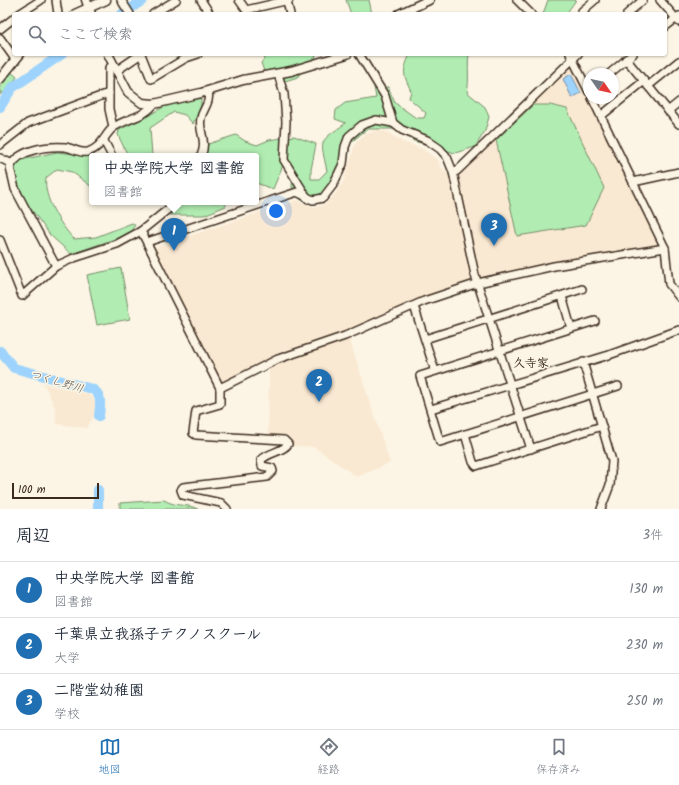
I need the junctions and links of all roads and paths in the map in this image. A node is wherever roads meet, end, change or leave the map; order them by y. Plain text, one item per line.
1 (41, 0) edge
2 (56, 0) edge
3 (106, 0) edge
4 (121, 0) edge
5 (176, 0) edge
6 (201, 0) edge
7 (239, 0) edge
8 (288, 0) edge
9 (429, 0) edge
10 (517, 0) edge
11 (596, 0) edge
12 (643, 0) edge
13 (660, 0) edge
14 (89, 7) edge
15 (23, 12) edge
16 (58, 12) edge
17 (79, 12) edge
18 (129, 12) edge
19 (157, 12) edge
20 (207, 12) edge
21 (290, 12) edge
22 (403, 12) edge
23 (529, 12) edge
24 (583, 12) edge
25 (629, 12) edge
26 (678, 18) edge
27 (12, 20) edge
28 (667, 26) edge
29 (0, 29) edge
30 (0, 38) edge
31 (12, 50) edge
32 (18, 56) edge
33 (109, 56) edge
34 (138, 56) edge
35 (142, 56) edge
36 (192, 56) edge
37 (340, 56) edge
38 (360, 56) edge
39 (574, 56) edge
40 (630, 56) edge
41 (626, 59) junction
42 (679, 61) edge
43 (616, 68) edge
44 (115, 69) junction
45 (278, 74) junction
46 (583, 77) edge
47 (0, 79) edge
48 (646, 84) junction
49 (208, 91) junction
50 (109, 93) junction
51 (679, 102) edge
52 (154, 104) junction
53 (595, 104) edge
54 (668, 111) junction
55 (601, 116) junction
56 (393, 123) junction
57 (679, 124) edge
58 (113, 127) junction
59 (104, 141) junction
60 (0, 145) edge
61 (110, 153) edge
62 (202, 153) edge
63 (0, 158) edge
64 (12, 164) junction
65 (453, 172) junction
66 (679, 172) edge
67 (633, 182) junction
68 (308, 199) junction
69 (173, 205) edge
70 (258, 205) edge
71 (259, 205) edge
72 (141, 231) junction
73 (0, 240) edge
74 (147, 242) junction
75 (665, 248) junction
76 (56, 266) junction
77 (478, 283) junction
78 (582, 289) dead end
79 (562, 296) junction
80 (679, 297) edge
81 (414, 306) junction
82 (489, 318) junction
83 (595, 321) dead end
84 (571, 328) junction
85 (679, 330) edge
86 (425, 339) junction
87 (500, 351) junction
88 (583, 362) junction
89 (435, 371) junction
90 (510, 385) junction
91 (618, 386) dead end
92 (220, 388) junction
93 (592, 394) junction
94 (431, 409) junction
95 (520, 416) junction
96 (602, 426) junction
97 (465, 434) junction
98 (531, 449) junction
99 (227, 509) edge
100 (601, 509) edge

1 - 15 street
2 - 16 street
3 - 14 street
4 - 18 street
5 - 19 street
6 - 20 street
7 - 8 street
8 - 21 street
9 - 22 street
10 - 23 street
11 - 24 street
12 - 25 street
13 - 26 street
14 - 17 street
26 - 28 street
27 - 29 street
30 - 31 street
32 - 47 street
33 - 44 street
34 - 44 street
35 - 36 street
37 - 45 street
38 - 56 street
39 - 46 street
39 - 65 street
40 - 41 street
41 - 43 street
41 - 48 street
42 - 48 street
44 - 50 street
44 - 52 street
45 - 49 street
45 - 68 street
48 - 54 street
48 - 55 street
49 - 52 street
49 - 62 street
50 - 58 street
50 - 60 street
51 - 54 street
52 - 58 street
53 - 55 street
54 - 57 street
55 - 67 street
56 - 65 street
56 - 68 street
58 - 59 street
59 - 61 street
59 - 64 street
63 - 64 street
64 - 76 street
65 - 77 street
66 - 67 street
67 - 75 street
68 - 71 street
69 - 72 street
70 - 74 street
72 - 74 street
72 - 76 street
73 - 76 street
74 - 92 street
75 - 77 street
75 - 80 street
77 - 81 street
77 - 82 street
78 - 79 street
79 - 82 street
79 - 84 street
81 - 86 street
81 - 92 street
82 - 86 street
82 - 87 street
83 - 84 street
84 - 87 street
85 - 88 street
86 - 89 street
87 - 89 street
87 - 90 street
88 - 90 street
88 - 93 street
89 - 94 street
90 - 94 street
90 - 95 street
91 - 93 street
92 - 99 street
93 - 95 street
93 - 96 street
94 - 97 street
95 - 97 street
95 - 98 street
96 - 98 street
96 - 100 street
97 - 98 street

